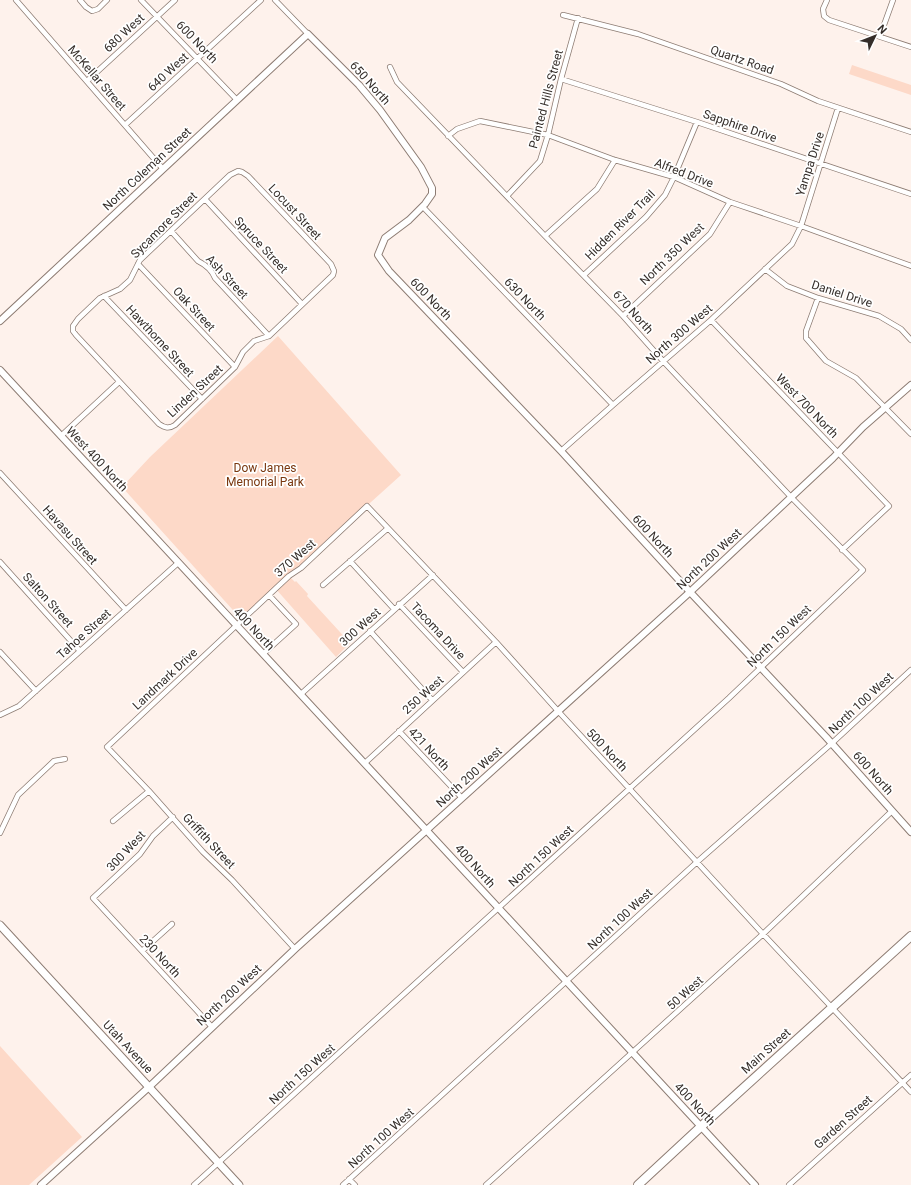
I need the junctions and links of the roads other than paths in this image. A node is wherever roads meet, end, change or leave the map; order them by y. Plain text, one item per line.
1 (16, 0) edge
2 (80, 0) edge
3 (107, 0) edge
4 (141, 0) edge
5 (175, 0) edge
6 (261, 0) edge
7 (275, 0) edge
8 (827, 0) edge
9 (893, 0) edge
10 (563, 15) dead end
11 (157, 16) junction
12 (578, 18) junction
13 (308, 34) junction
14 (880, 36) junction
15 (911, 47) edge
16 (197, 58) junction
17 (390, 67) dead end
18 (561, 79) junction
19 (87, 81) junction
20 (237, 100) junction
21 (838, 108) junction
22 (697, 122) junction
23 (125, 125) junction
24 (911, 132) edge
25 (548, 135) junction
26 (448, 136) junction
27 (615, 160) junction
28 (821, 164) junction
29 (163, 169) junction
30 (238, 171) joint
31 (674, 177) junction
32 (911, 194) edge
33 (507, 196) junction
34 (204, 199) junction
35 (730, 202) junction
36 (423, 206) junction
37 (801, 226) junction
38 (171, 231) junction
39 (544, 236) junction
40 (138, 264) junction
41 (911, 266) edge
42 (765, 269) junction
43 (334, 271) joint
44 (584, 275) junction
45 (104, 296) junction
46 (818, 298) junction
47 (302, 304) junction
48 (623, 316) junction
49 (711, 320) junction
50 (0, 321) edge
51 (73, 326) joint
52 (269, 336) junction
53 (911, 340) edge
54 (663, 361) junction
55 (236, 367) junction
56 (0, 370) edge
57 (119, 382) junction
58 (911, 385) edge
59 (202, 399) junction
60 (612, 405) junction
61 (886, 407) junction
62 (911, 434) edge
63 (61, 436) junction
64 (561, 451) junction
65 (838, 453) junction
66 (0, 473) edge
67 (791, 497) junction
68 (366, 506) joint
69 (387, 528) junction
70 (842, 550) junction
71 (350, 561) junction
72 (0, 562) edge
73 (178, 563) junction
74 (863, 570) joint
75 (433, 575) junction
76 (323, 585) dead end
77 (690, 592) junction
78 (269, 595) junction
79 (399, 604) junction
80 (394, 609) junction
81 (126, 610) junction
82 (236, 625) junction
83 (370, 631) junction
84 (496, 642) junction
85 (80, 651) junction
86 (0, 652) edge
87 (263, 654) junction
88 (760, 667) junction
89 (911, 670) edge
90 (463, 672) junction
91 (36, 691) junction
92 (301, 694) junction
93 (432, 700) junction
94 (558, 711) junction
95 (0, 715) edge
96 (399, 731) junction
97 (831, 744) junction
98 (107, 747) joint
99 (65, 758) dead end
100 (365, 763) junction
101 (630, 788) junction
102 (150, 791) junction
103 (462, 798) junction
104 (892, 811) junction
105 (173, 817) junction
106 (113, 821) dead end
107 (428, 830) junction
108 (911, 832) edge
109 (0, 833) edge
110 (697, 862) junction
111 (93, 898) joint
112 (498, 909) junction
113 (172, 924) dead end
114 (0, 925) edge
115 (763, 934) junction
116 (911, 936) edge
117 (295, 949) junction
118 (142, 951) junction
119 (566, 982) junction
120 (832, 1008) junction
121 (212, 1027) junction
122 (632, 1054) junction
123 (911, 1075) edge
124 (902, 1083) junction
125 (149, 1087) junction
126 (911, 1092) edge
127 (702, 1127) junction
128 (219, 1163) junction
129 (350, 1180) junction
130 (41, 1185) edge
131 (194, 1185) edge
132 (239, 1185) edge
133 (344, 1185) edge
134 (355, 1185) edge
135 (486, 1185) edge
136 (638, 1185) edge
137 (755, 1185) edge
138 (789, 1185) edge

1 - 19 street, McKellar Street
2 - 3 street
4 - 11 street, 600 North
5 - 11 street, 680 West
6 - 16 street, 640 West
7 - 13 street, 650 North
8 - 14 street
9 - 14 street
10 - 12 street, Quartz Road
11 - 16 street, 600 North
11 - 19 street, 680 West
12 - 18 street, Painted Hills Street
12 - 21 street, Quartz Road
13 - 20 street, North Coleman Street
13 - 36 street, 650 North
14 - 15 street
16 - 20 street, 600 North
16 - 23 street, 640 West
17 - 26 street, 670 North
18 - 22 street, Sapphire Drive
18 - 25 street, Painted Hills Street
19 - 23 street, McKellar Street
20 - 29 street, North Coleman Street
21 - 24 street, Quartz Road
21 - 28 street, Yampa Drive
22 - 28 street, Sapphire Drive
22 - 31 street, Hidden River Trail
23 - 29 street, McKellar Street
25 - 26 street, Alfred Drive
25 - 27 street, Alfred Drive
25 - 33 street, Painted Hills Street
26 - 33 street, 670 North
27 - 31 street, Alfred Drive
27 - 39 street
28 - 32 street, Sapphire Drive
28 - 37 street, Yampa Drive
29 - 50 street, North Coleman Street
30 - 34 street, Sycamore Street
30 - 43 street, Locust Street
31 - 35 street, Alfred Drive
31 - 44 street, Hidden River Trail
33 - 39 street, 670 North
34 - 38 street, Sycamore Street
34 - 47 street, Spruce Street
35 - 37 street, Alfred Drive
35 - 48 street, North 350 West
36 - 60 street, 630 North
36 - 64 street, 600 North
37 - 41 street, Alfred Drive
37 - 42 street, North 300 West
38 - 40 street, Sycamore Street
38 - 52 street, Ash Street
39 - 44 street, 670 North
40 - 45 street, Sycamore Street
40 - 55 street, Oak Street
42 - 46 street, Daniel Drive
42 - 49 street, North 300 West
43 - 47 street, Linden Street
44 - 48 street, 670 North
45 - 51 street, Sycamore Street
45 - 59 street, Hawthorne Street
46 - 53 street, Daniel Drive
46 - 61 street
47 - 52 street, Linden Street
48 - 54 street, 670 North
49 - 54 street, North 300 West
49 - 65 street, West 700 North
51 - 57 street, Linden Street
52 - 55 street, Linden Street
54 - 60 street, North 300 West
54 - 67 street, 670 North
55 - 59 street, Linden Street
56 - 63 street, West 400 North
57 - 59 street, Linden Street
57 - 63 street
58 - 61 street, North 200 West
60 - 64 street, North 300 West
61 - 62 street
61 - 65 street, North 200 West
63 - 73 street, West 400 North
64 - 77 street, 600 North
65 - 67 street, North 200 West
65 - 70 street, West 700 North
66 - 81 street, Havasu Street
67 - 70 street, 670 North
67 - 77 street, North 200 West
68 - 69 street, 500 North
68 - 78 street, 370 West
69 - 71 street
69 - 75 street, 500 North
70 - 74 street, 670 North
71 - 76 street
71 - 80 street
72 - 85 street, Salton Street
73 - 81 street, Tahoe Street
73 - 82 street, 400 North
74 - 88 street, North 150 West
75 - 79 street, 300 West
75 - 84 street, 500 North
77 - 88 street, 600 North
77 - 94 street, North 200 West
78 - 82 street, 370 West
78 - 87 street
79 - 80 street, 300 West
79 - 90 street, Tacoma Drive
80 - 83 street, 300 West
81 - 85 street, Tahoe Street
82 - 87 street, 400 North
82 - 98 street, Landmark Drive
83 - 92 street, 300 West
83 - 93 street
84 - 90 street, 250 West
84 - 94 street, 500 North
85 - 91 street, Tahoe Street
86 - 91 street
87 - 92 street, 400 North
88 - 97 street, 600 North
88 - 101 street, North 150 West
89 - 97 street, North 100 West
90 - 93 street, 250 West
91 - 95 street, Tahoe Street
92 - 100 street, 400 North
93 - 96 street, 250 West
94 - 101 street, 500 North
94 - 103 street, North 200 West
96 - 100 street, 250 West
96 - 103 street, 421 North
97 - 104 street, 600 North
97 - 110 street, North 100 West
98 - 102 street, Griffith Street
99 - 109 street
100 - 107 street, 400 North
101 - 110 street, 500 North
101 - 112 street, North 150 West
102 - 105 street, Griffith Street
102 - 106 street
103 - 107 street, North 200 West
104 - 108 street, 600 North
104 - 115 street, 50 West
105 - 111 street, 300 West
105 - 117 street, Griffith Street
107 - 112 street, 400 North
107 - 117 street, North 200 West
110 - 115 street, 500 North
110 - 119 street, North 100 West
111 - 118 street, 230 North
112 - 119 street, 400 North
112 - 128 street, North 150 West
113 - 118 street
114 - 125 main road, Utah Avenue
115 - 120 street, 500 North
115 - 122 street, 50 West
116 - 120 highway, Main Street
117 - 121 street, North 200 West
118 - 121 street, 230 North
119 - 122 street, 400 North
119 - 129 street, North 100 West
120 - 124 street, 500 North
120 - 127 highway, Main Street
121 - 125 street, North 200 West
122 - 127 street, 400 North
122 - 135 street, 50 West
123 - 124 street, Garden Street
124 - 126 street, 500 North
124 - 138 street, Garden Street
125 - 128 main road, Utah Avenue
125 - 130 street, North 200 West
127 - 136 highway, Main Street
127 - 137 street, 400 North
128 - 131 street, North 150 West
128 - 132 main road, Utah Avenue
129 - 133 street, North 100 West
129 - 134 street

